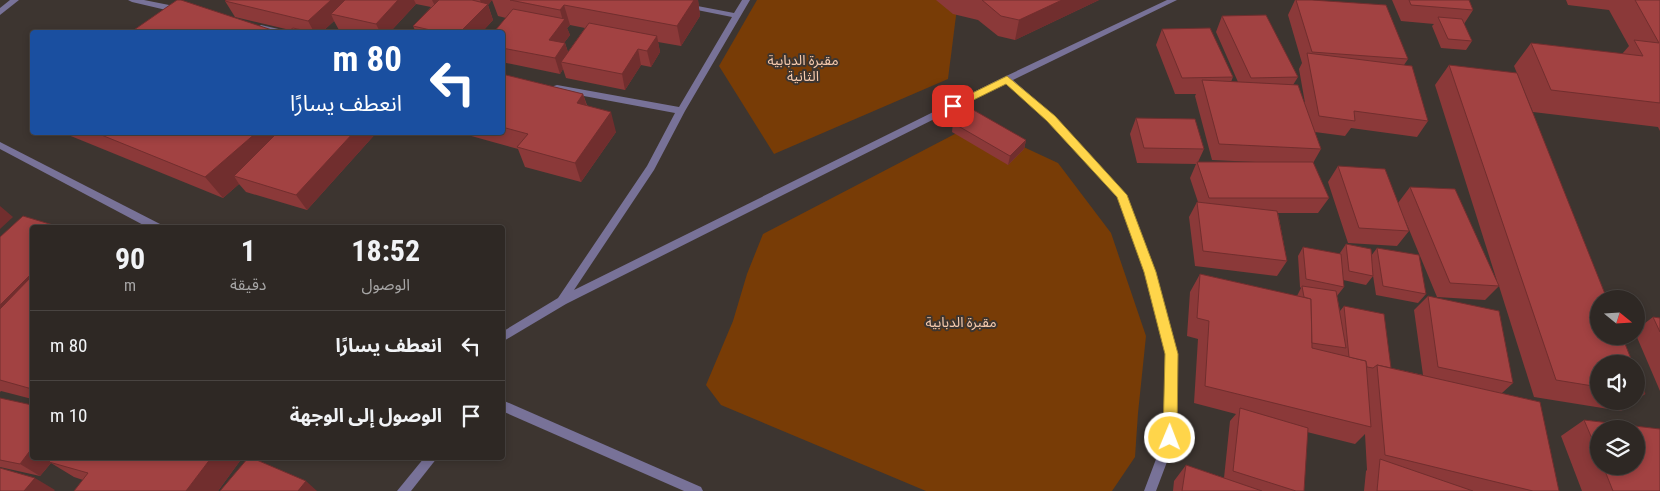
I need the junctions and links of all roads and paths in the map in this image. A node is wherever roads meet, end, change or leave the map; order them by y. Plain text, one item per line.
1 (15, 0) edge
2 (132, 0) edge
3 (746, 0) edge
4 (1173, 0) edge
5 (682, 5) edge
6 (0, 12) edge
7 (188, 12) edge
8 (737, 16) junction
9 (252, 26) edge
10 (271, 30) edge
11 (1007, 80) junction
12 (549, 87) edge
13 (681, 112) junction
14 (0, 145) edge
15 (153, 225) edge
16 (562, 301) junction
17 (505, 336) edge
18 (505, 406) edge
19 (429, 460) edge
20 (403, 491) edge
21 (697, 491) edge
22 (1150, 491) edge

1 - 6 street
2 - 7 street
3 - 8 street
4 - 11 street
5 - 8 street
8 - 13 street
9 - 10 street
11 - 16 street
11 - 22 street
12 - 13 street
13 - 16 street
14 - 15 street
16 - 17 street
18 - 21 street
19 - 20 street

